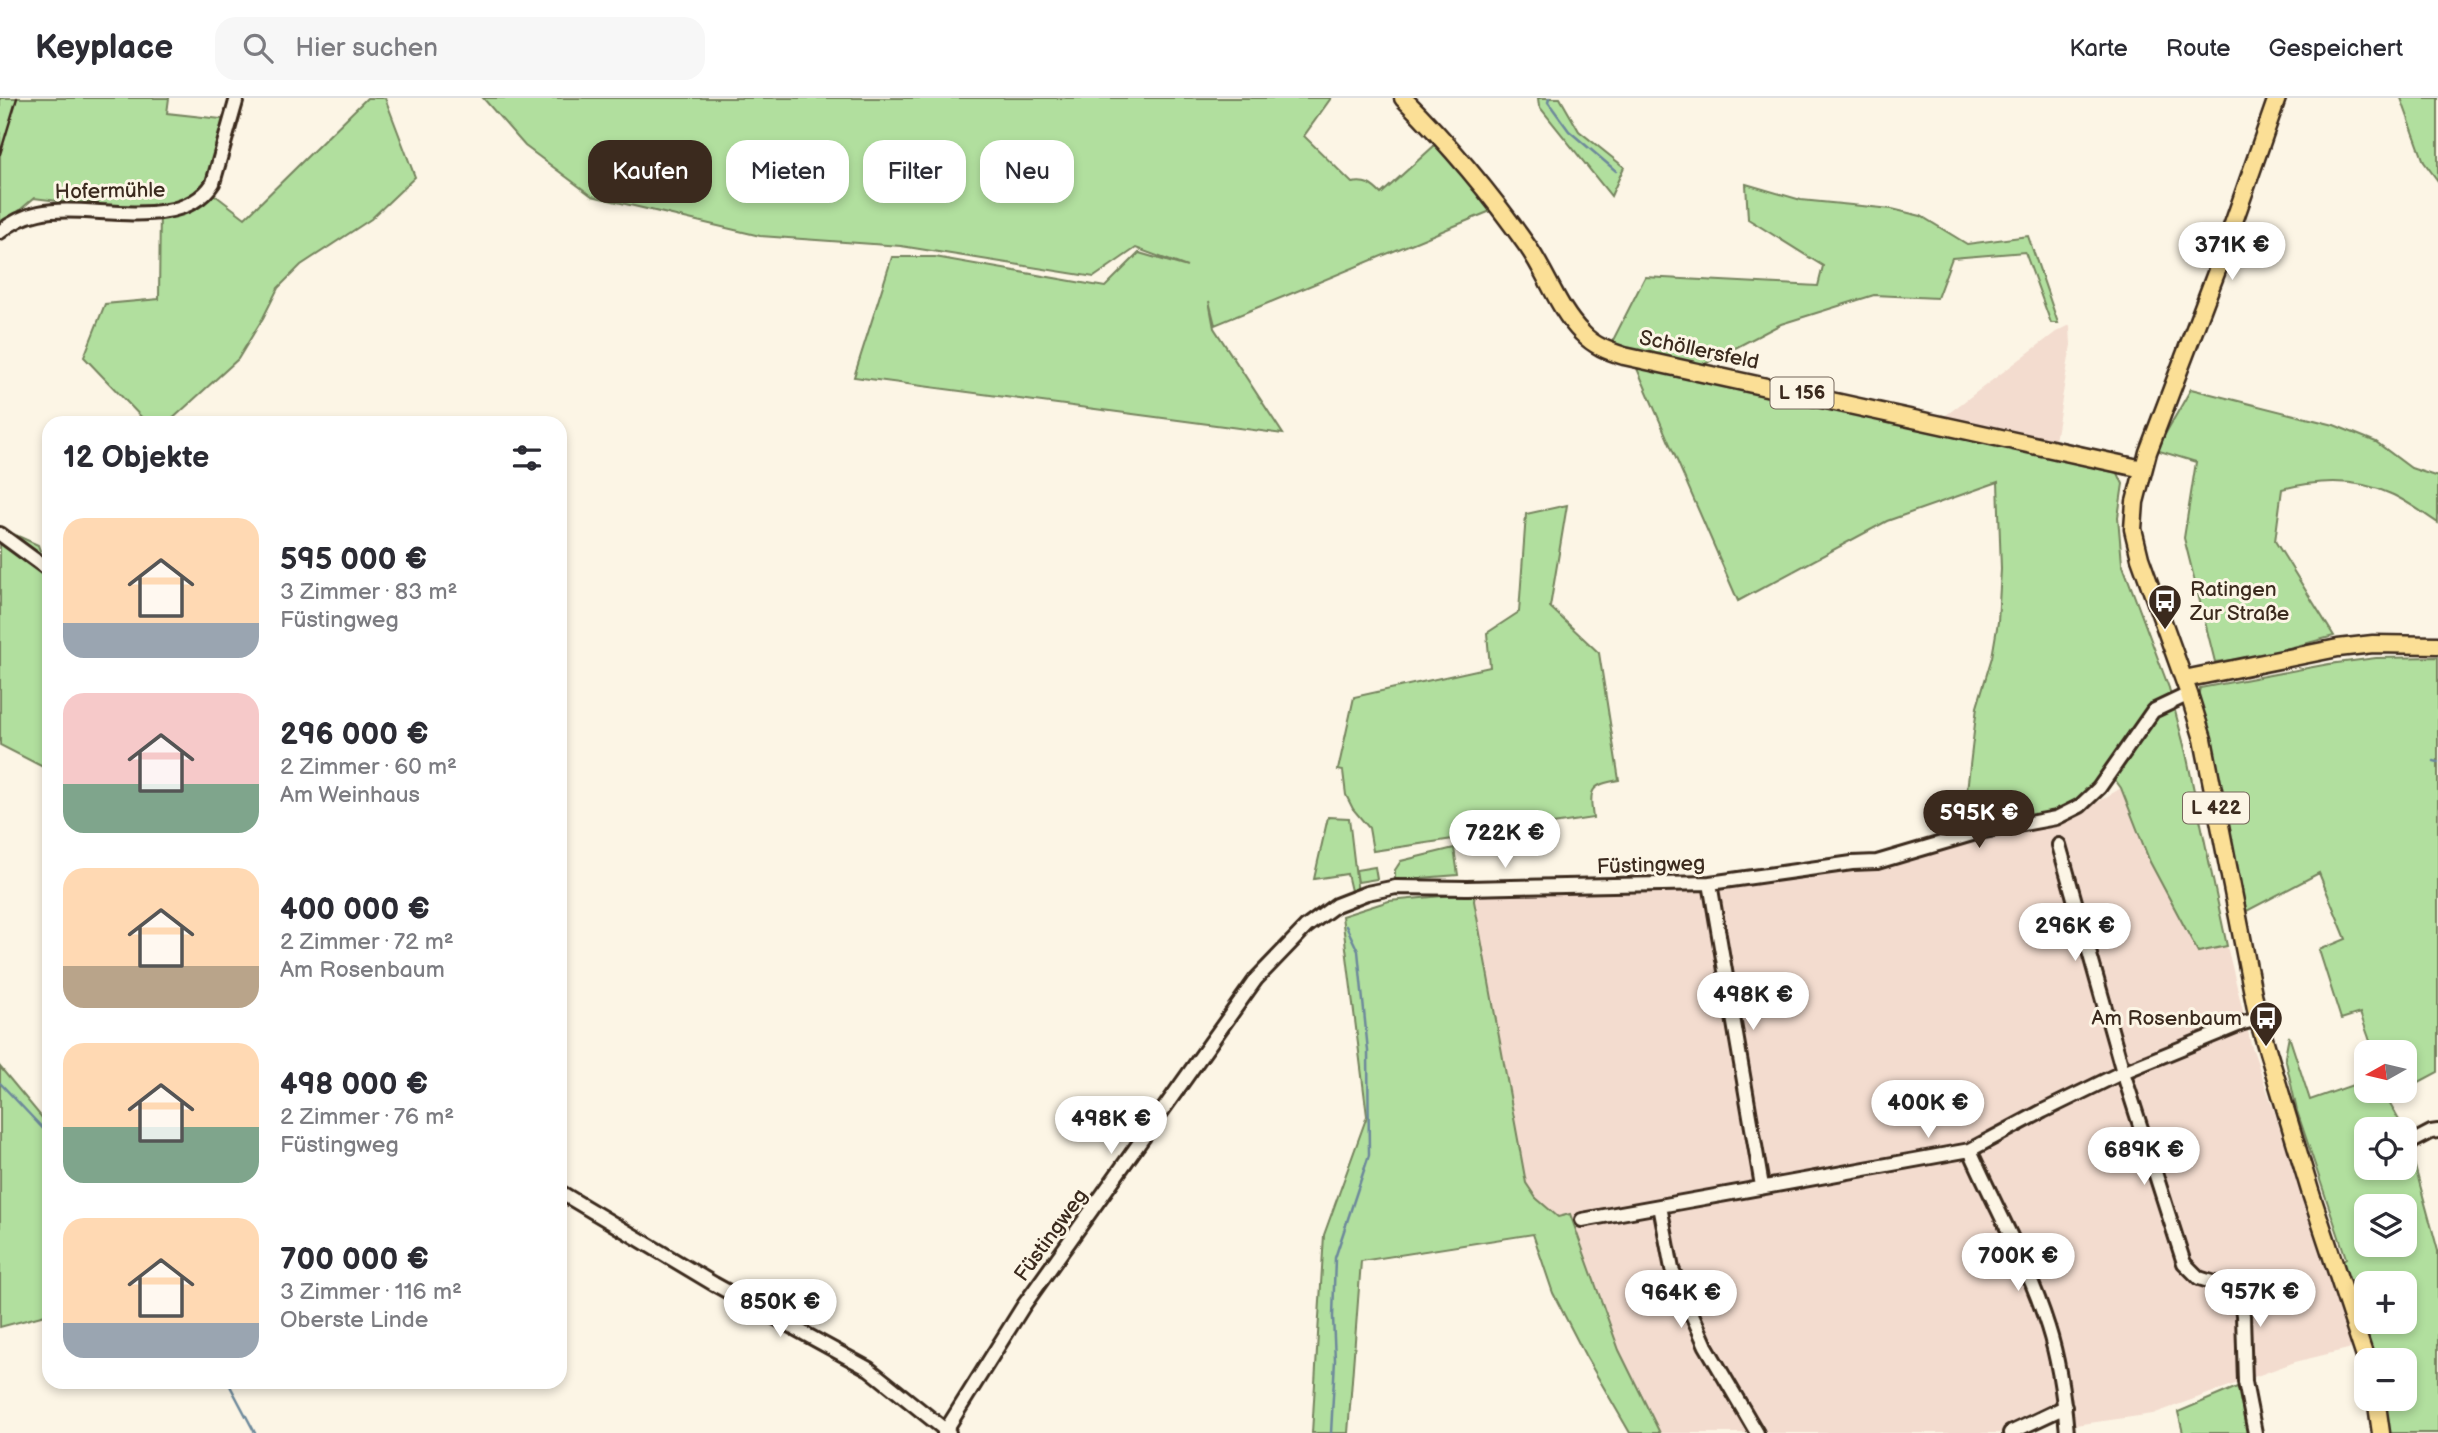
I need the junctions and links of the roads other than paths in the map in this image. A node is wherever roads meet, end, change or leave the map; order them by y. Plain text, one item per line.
1 (237, 98) edge
2 (1403, 98) edge
3 (2277, 98) edge
4 (0, 232) edge
5 (2143, 469) junction
6 (0, 534) edge
7 (42, 565) edge
8 (2438, 645) edge
9 (2187, 687) junction
10 (2059, 845) dead end
11 (1710, 883) junction
12 (2258, 1019) junction
13 (2123, 1072) junction
14 (2438, 1131) edge
15 (2417, 1140) edge
16 (1970, 1150) junction
17 (1762, 1186) junction
18 (567, 1196) edge
19 (1660, 1206) junction
20 (1581, 1220) dead end
21 (2362, 1348) edge
22 (2065, 1407) junction
23 (2378, 1411) edge
24 (946, 1432) edge
25 (1756, 1433) edge
26 (2010, 1433) edge
27 (2067, 1433) edge
28 (2255, 1433) edge
29 (2381, 1433) edge

1 - 4 street, Hofermühle
2 - 5 main road, Schöllersfeld / L 156
3 - 5 main road, L 422
5 - 9 main road, L 422
6 - 7 street
8 - 9 main road
9 - 11 street, Füstingweg
9 - 12 main road, L 422
10 - 13 street
11 - 17 street
11 - 24 street, Füstingweg
12 - 13 street
12 - 21 main road, L 422
13 - 16 street
13 - 28 street
14 - 15 street
16 - 17 street
16 - 22 street
17 - 19 street
18 - 24 street
19 - 20 street
19 - 25 street
22 - 26 street
22 - 27 street
23 - 29 main road

